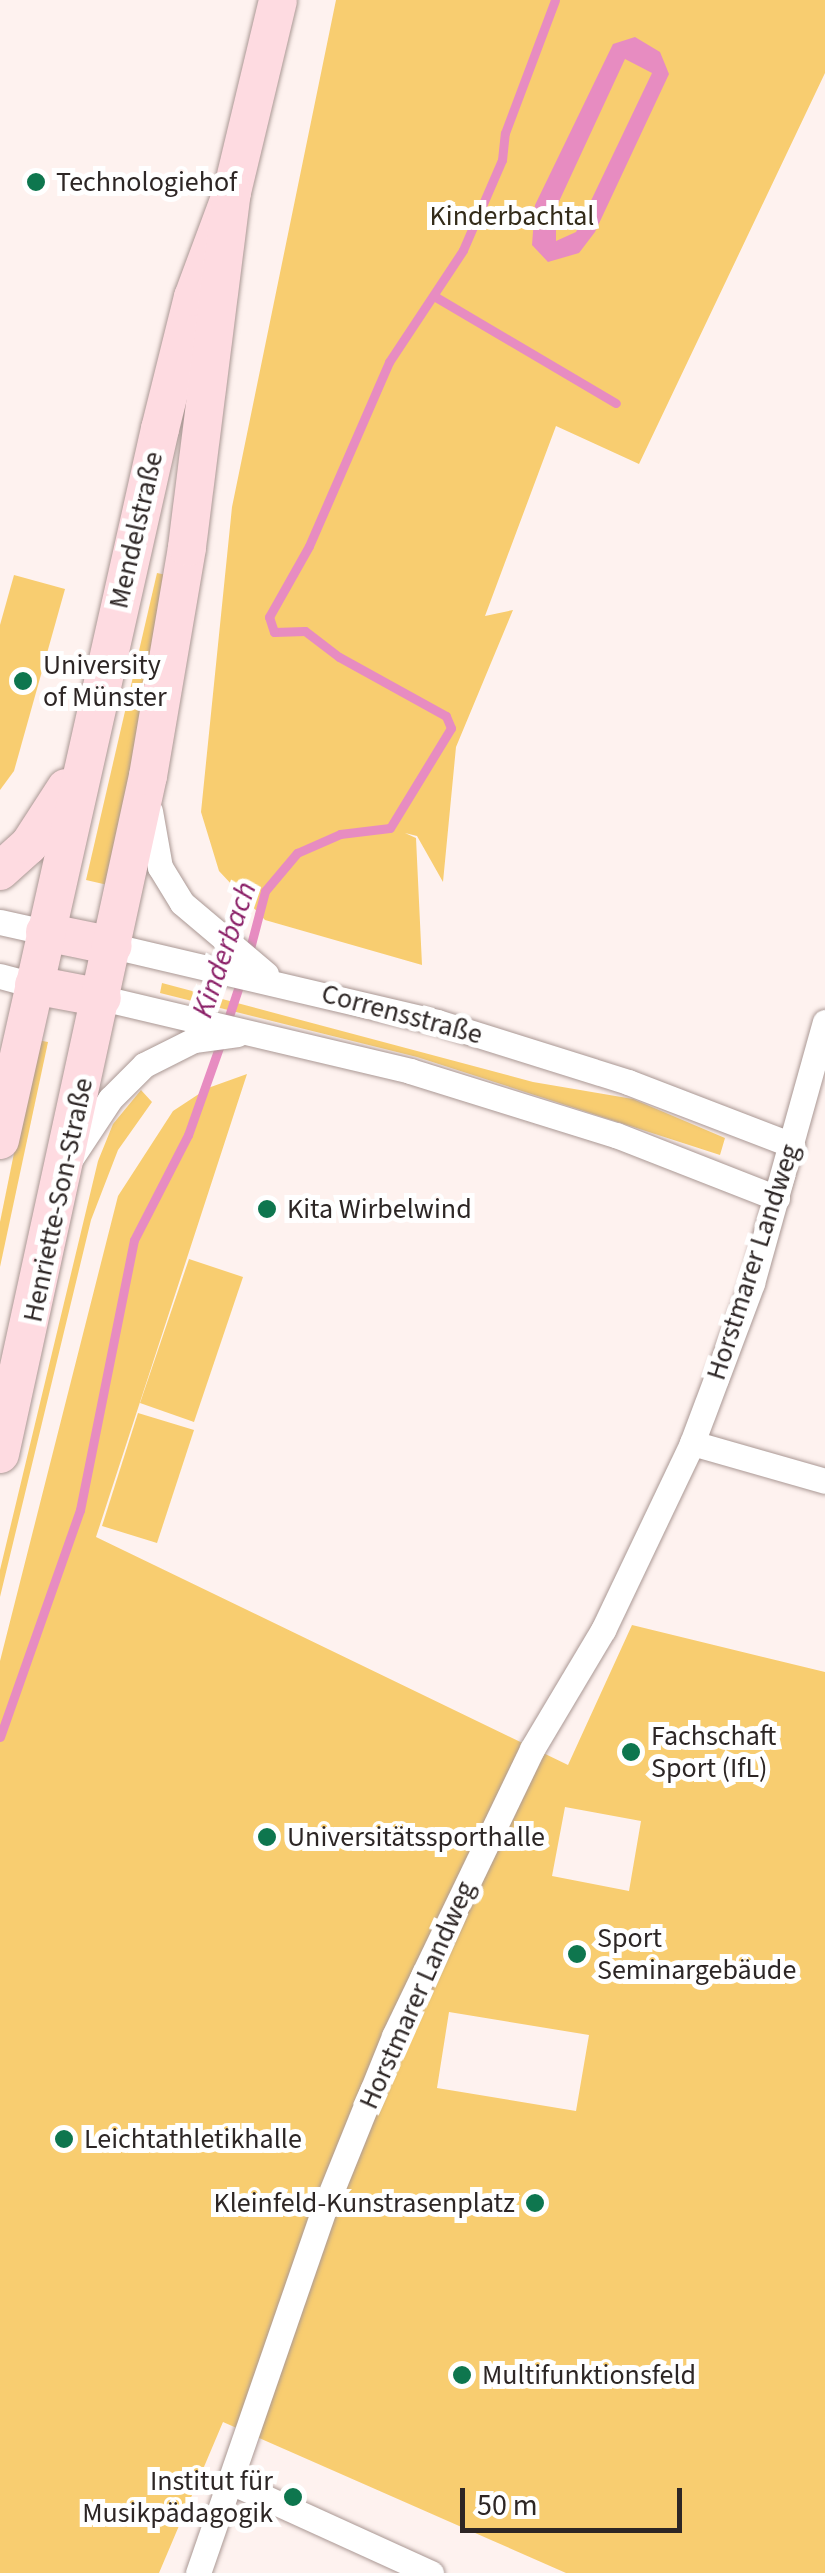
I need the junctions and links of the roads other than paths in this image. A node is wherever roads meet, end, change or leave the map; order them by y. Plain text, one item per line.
1 (278, 0) edge
2 (232, 192) junction
3 (84, 757) junction
4 (148, 776) junction
5 (0, 871) edge
6 (0, 922) edge
7 (45, 932) junction
8 (113, 946) junction
9 (226, 957) junction
10 (17, 980) edge
11 (102, 998) junction
12 (825, 1022) edge
13 (204, 1028) junction
14 (0, 1140) edge
15 (792, 1145) junction
16 (65, 1167) junction
17 (777, 1198) junction
18 (692, 1443) junction
19 (0, 1454) edge
20 (825, 1481) edge
21 (231, 2482) junction
22 (198, 2573) edge
23 (431, 2573) edge

1 - 2 main road, Mendelstraße
2 - 3 main road, Mendelstraße
2 - 4 main road, Mendelstraße
3 - 5 main road
3 - 7 main road, Mendelstraße
4 - 8 main road, Mendelstraße
4 - 9 street, Mendelstraße
6 - 7 street, Corrensstraße
7 - 8 main road, Corrensstraße
7 - 10 main road
8 - 9 street, Corrensstraße
8 - 11 main road, Henriette-Son-Straße
9 - 15 street, Corrensstraße
10 - 11 main road, Corrensstraße
10 - 14 main road
11 - 13 street, Corrensstraße
11 - 16 main road, Henriette-Son-Straße
12 - 15 street, Horstmarer Landweg
13 - 16 street
13 - 17 street, Corrensstraße
15 - 17 street, Horstmarer Landweg
16 - 19 main road, Henriette-Son-Straße
17 - 18 street, Horstmarer Landweg
18 - 20 street
18 - 21 street, Horstmarer Landweg
21 - 22 street, Horstmarer Landweg
21 - 23 street

